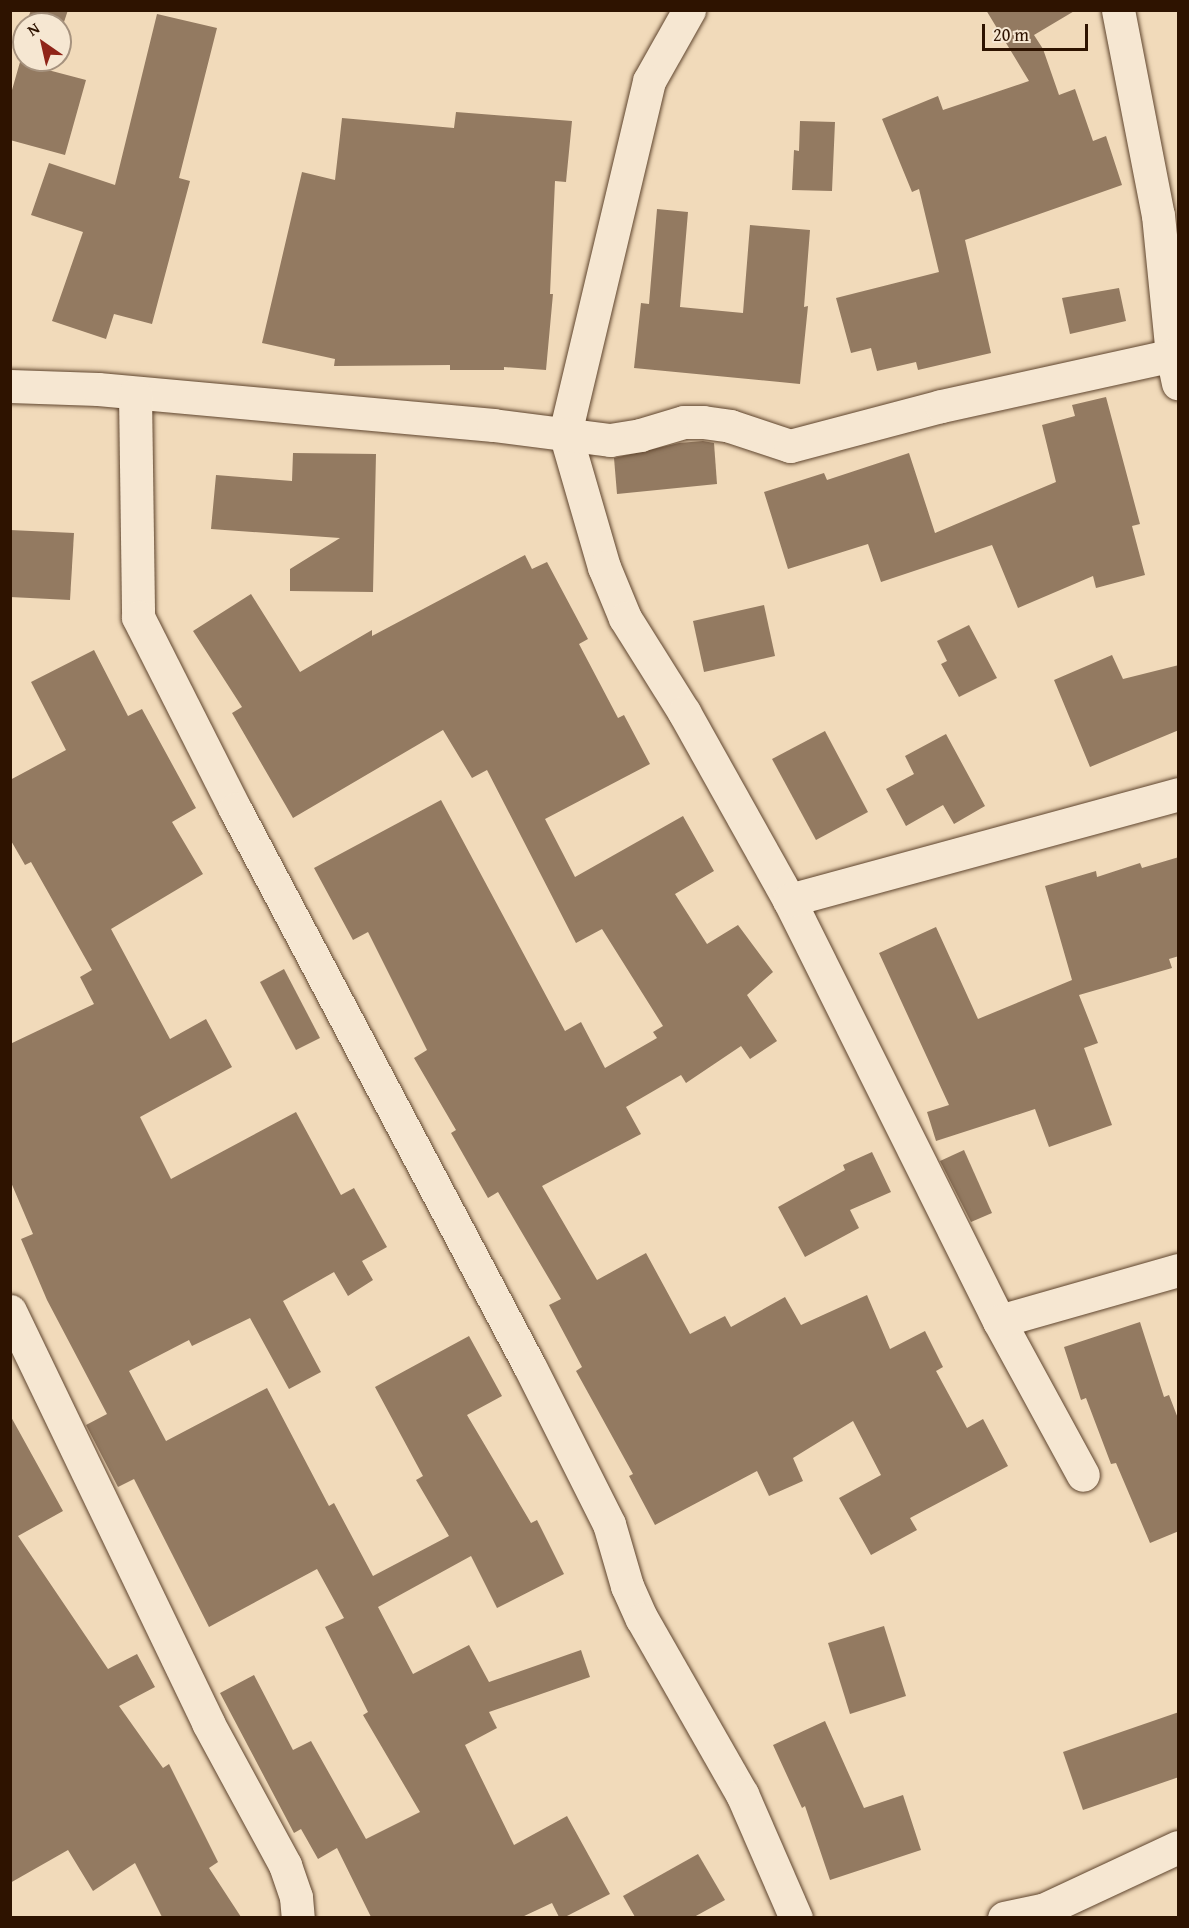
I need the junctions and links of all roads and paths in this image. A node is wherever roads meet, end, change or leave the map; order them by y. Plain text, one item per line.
1 (689, 10) edge
2 (1118, 10) edge
3 (1175, 369) edge
4 (10, 386) edge
5 (135, 394) junction
6 (565, 433) junction
7 (1179, 794) edge
8 (789, 900) junction
9 (1179, 1270) edge
10 (10, 1311) edge
11 (999, 1321) junction
12 (1083, 1475) dead end
13 (1179, 1847) edge
14 (298, 1917) edge
15 (796, 1917) edge
16 (1004, 1917) edge

1 - 6 street
2 - 3 street
3 - 6 street
4 - 5 street
5 - 6 street
5 - 15 street
6 - 8 street
7 - 8 street
8 - 11 street
9 - 11 street
10 - 14 street
11 - 12 street
13 - 16 street

